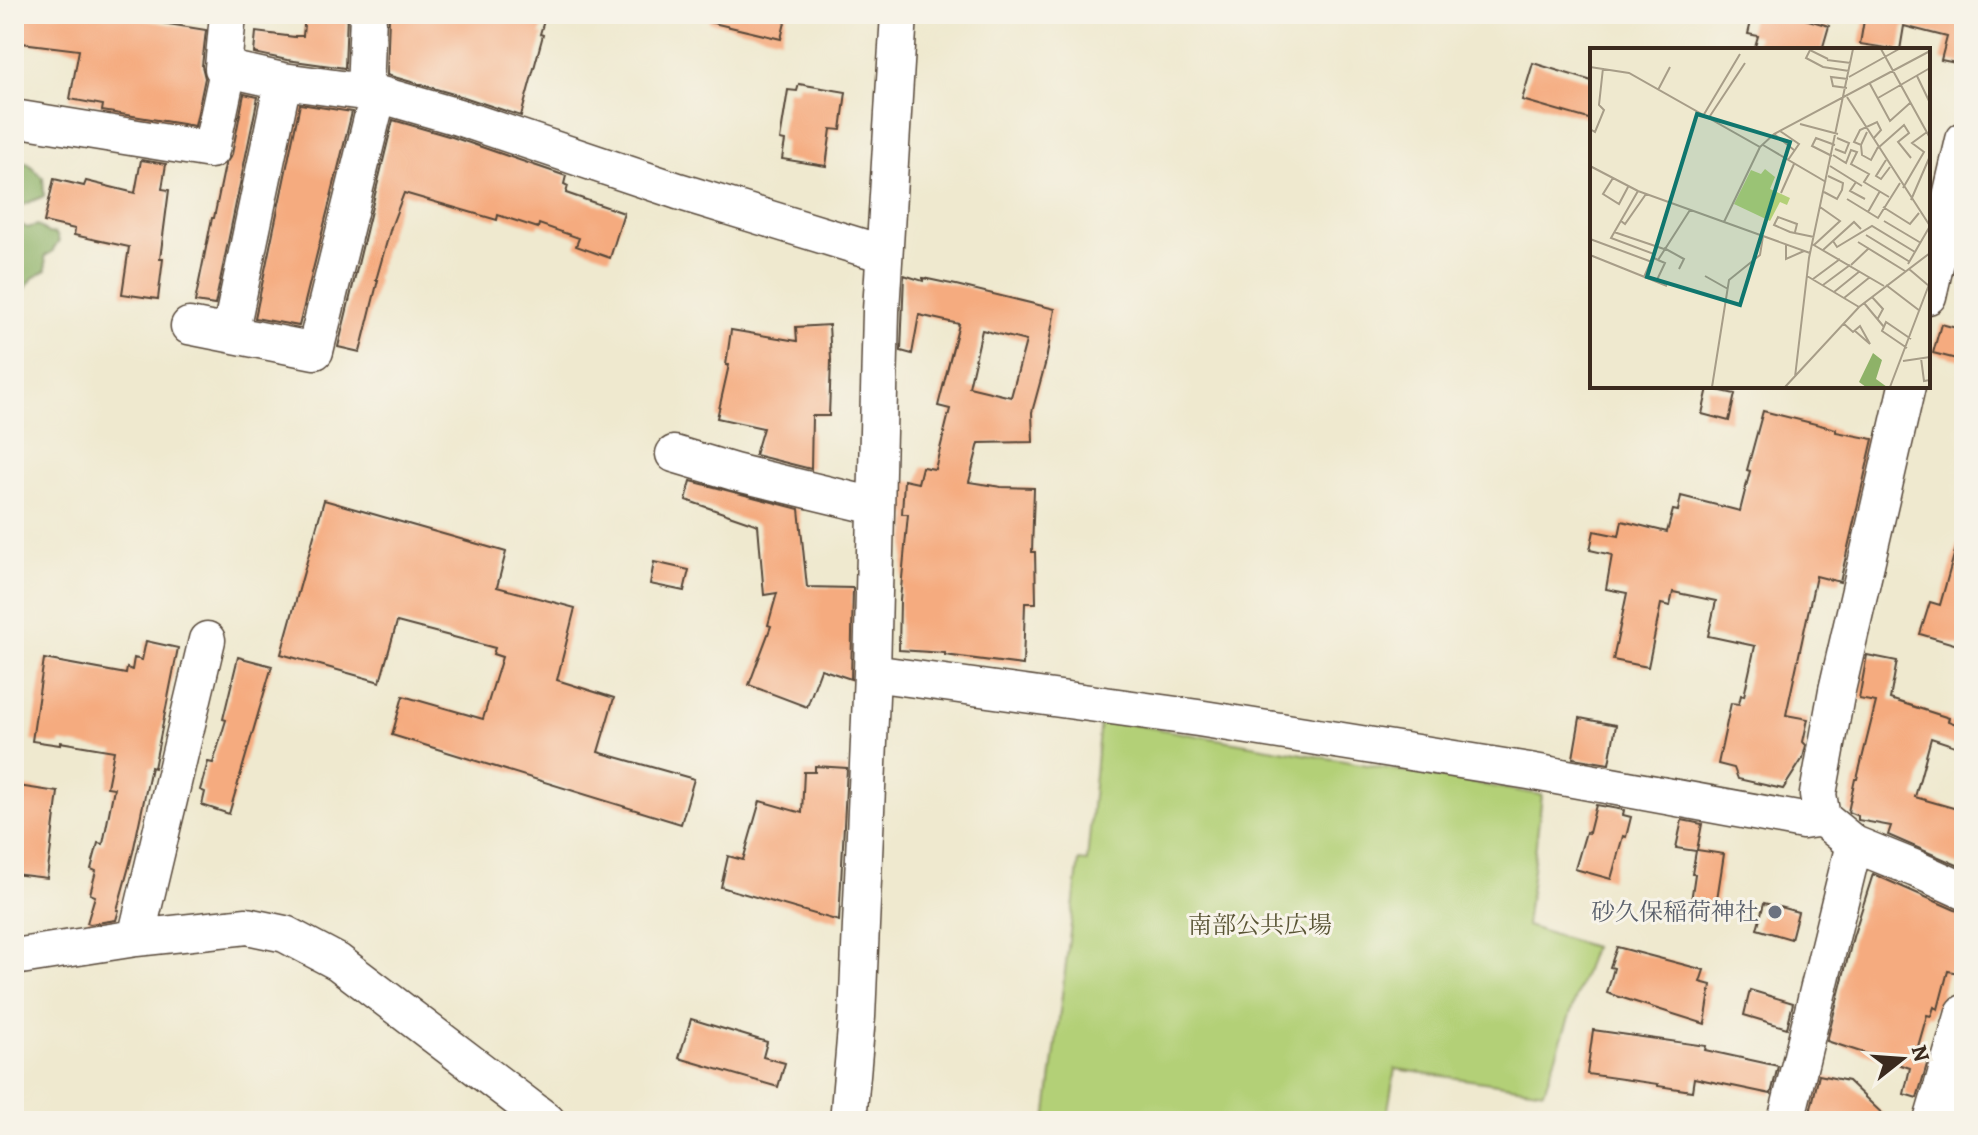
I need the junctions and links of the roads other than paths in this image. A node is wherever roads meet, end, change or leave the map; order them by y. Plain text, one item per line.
1 (227, 14) edge
2 (235, 14) edge
3 (368, 14) edge
4 (899, 14) edge
5 (228, 70) junction
6 (283, 81) junction
7 (371, 93) junction
8 (14, 118) edge
9 (1964, 144) edge
10 (884, 254) junction
11 (1930, 288) edge
12 (189, 326) dead end
13 (230, 334) junction
14 (1907, 388) edge
15 (674, 454) dead end
16 (875, 506) junction
17 (207, 640) dead end
18 (872, 673) junction
19 (1822, 818) junction
20 (1854, 844) junction
21 (1964, 891) edge
22 (136, 938) junction
23 (14, 957) edge
24 (1964, 1013) edge
25 (547, 1121) edge
26 (848, 1121) edge
27 (1786, 1121) edge
28 (1932, 1121) edge

1 - 2 street
1 - 5 street
3 - 7 street
4 - 10 street
5 - 6 street
5 - 8 street
6 - 7 street
6 - 13 street
7 - 10 street
7 - 13 street
9 - 11 street
10 - 16 street
12 - 13 street
14 - 19 street
15 - 16 street
16 - 18 street
17 - 22 street
18 - 19 street
18 - 26 street
19 - 20 street
20 - 21 street
20 - 27 street
22 - 23 street
22 - 25 street
24 - 28 street

